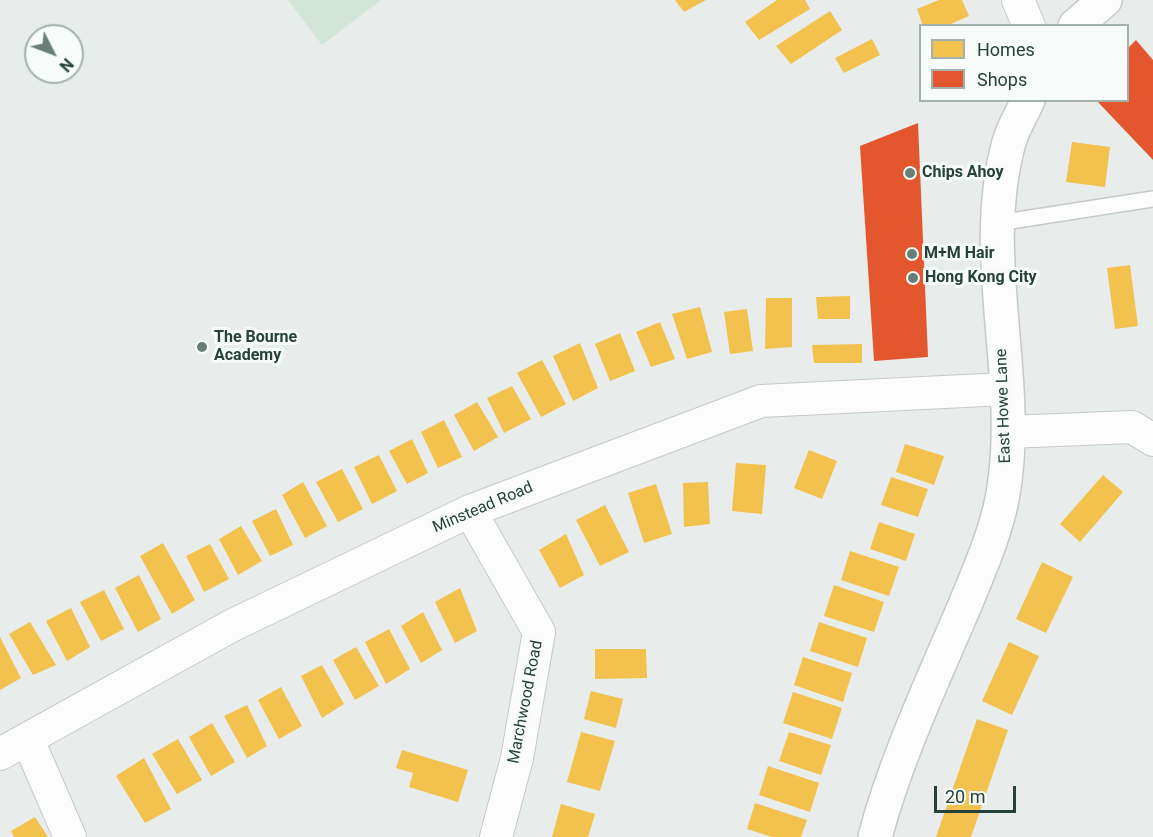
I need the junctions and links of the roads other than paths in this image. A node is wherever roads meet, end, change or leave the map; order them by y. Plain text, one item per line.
1 (1018, 0) edge
2 (1105, 0) edge
3 (1028, 24) edge
4 (1077, 24) edge
5 (1027, 102) edge
6 (1153, 199) edge
7 (998, 223) junction
8 (1005, 389) junction
9 (1146, 427) edge
10 (1008, 432) junction
11 (470, 511) junction
12 (28, 740) junction
13 (0, 754) edge
14 (70, 837) edge
15 (496, 837) edge
16 (875, 837) edge

1 - 3 street
2 - 4 street
5 - 7 street, East Howe Lane
6 - 7 lane
7 - 8 street, East Howe Lane
8 - 10 street, East Howe Lane
8 - 11 street, Minstead Road
9 - 10 street
10 - 16 street, East Howe Lane
11 - 12 street, Minstead Road
11 - 15 street, Marchwood Road
12 - 13 street, Minstead Road
12 - 14 street

